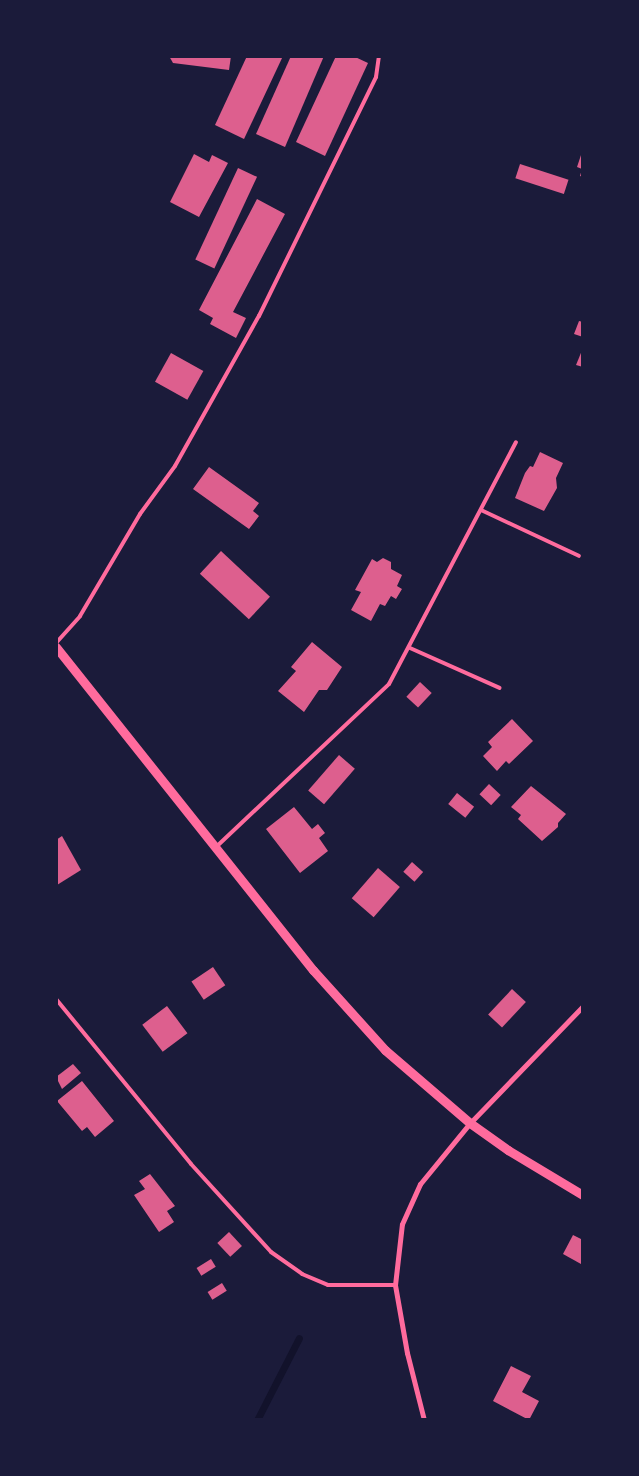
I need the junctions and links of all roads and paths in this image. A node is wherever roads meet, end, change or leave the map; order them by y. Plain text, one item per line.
1 (379, 56) edge
2 (516, 442) dead end
3 (481, 510) junction
4 (579, 556) dead end
5 (56, 643) edge
6 (56, 647) edge
7 (410, 648) junction
8 (500, 688) dead end
9 (216, 848) junction
10 (56, 999) edge
11 (583, 1006) edge
12 (470, 1123) junction
13 (583, 1196) edge
14 (395, 1284) junction
15 (424, 1420) edge

1 - 5 lane
2 - 3 lane
3 - 4 lane
3 - 7 lane
6 - 9 street
7 - 8 lane
7 - 9 lane
9 - 12 street
10 - 14 lane
11 - 12 street
12 - 13 street
12 - 14 street
14 - 15 street

